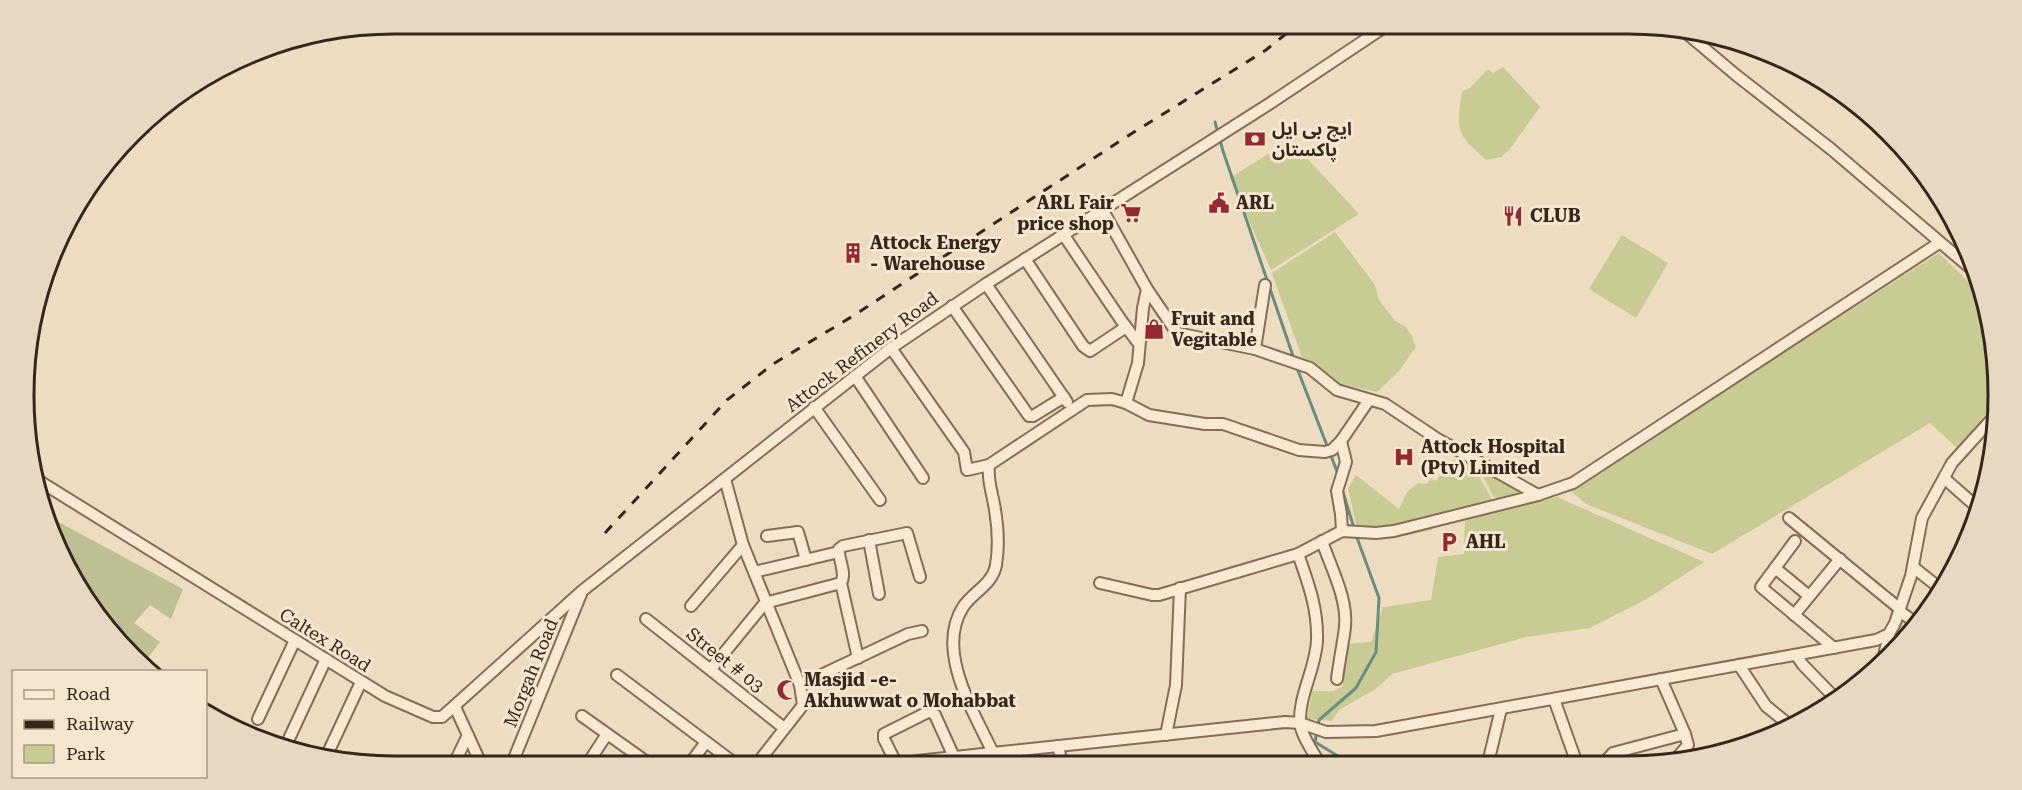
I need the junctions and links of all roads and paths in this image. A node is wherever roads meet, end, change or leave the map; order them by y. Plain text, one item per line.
1 (1374, 34) edge
2 (1695, 41) edge
3 (1102, 209) junction
4 (1063, 234) junction
5 (1939, 243) junction
6 (1025, 259) junction
7 (1961, 261) edge
8 (986, 284) junction
9 (1265, 285) dead end
10 (1147, 289) junction
11 (952, 306) junction
12 (1126, 327) junction
13 (1139, 344) junction
14 (891, 348) junction
15 (1255, 349) junction
16 (855, 376) junction
17 (1064, 397) junction
18 (1369, 400) junction
19 (1126, 403) junction
20 (814, 407) junction
21 (1072, 410) junction
22 (1986, 425) edge
23 (1341, 441) junction
24 (989, 465) junction
25 (923, 478) dead end
26 (1944, 478) junction
27 (725, 479) junction
28 (46, 485) edge
29 (1538, 495) junction
30 (880, 500) dead end
31 (1971, 502) edge
32 (1789, 518) dead end
33 (1351, 531) junction
34 (767, 536) dead end
35 (869, 540) junction
36 (1322, 541) junction
37 (1795, 541) dead end
38 (743, 545) junction
39 (839, 552) junction
40 (1298, 554) junction
41 (1840, 559) junction
42 (806, 560) junction
43 (1913, 567) junction
44 (1775, 568) junction
45 (754, 572) junction
46 (920, 577) dead end
47 (841, 583) junction
48 (1100, 583) dead end
49 (1934, 583) edge
50 (1180, 588) junction
51 (582, 591) junction
52 (879, 594) dead end
53 (1809, 597) junction
54 (765, 603) junction
55 (691, 606) dead end
56 (1900, 610) junction
57 (1794, 615) junction
58 (1910, 618) edge
59 (646, 619) dead end
60 (921, 632) dead end
61 (1889, 634) junction
62 (295, 640) junction
63 (1886, 645) edge
64 (1834, 648) junction
65 (1796, 655) junction
66 (858, 658) junction
67 (326, 659) junction
68 (1738, 665) junction
69 (711, 669) junction
70 (616, 675) dead end
71 (1337, 679) dead end
72 (1661, 679) junction
73 (361, 682) junction
74 (800, 685) junction
75 (1830, 693) edge
76 (1554, 699) junction
77 (455, 707) junction
78 (1501, 709) junction
79 (582, 716) dead end
80 (258, 719) dead end
81 (1783, 720) edge
82 (1300, 723) junction
83 (784, 728) junction
84 (607, 734) junction
85 (1685, 734) junction
86 (468, 735) junction
87 (1166, 735) junction
88 (289, 739) edge
89 (706, 742) junction
90 (1058, 746) junction
91 (329, 750) edge
92 (475, 750) junction
93 (1684, 751) edge
94 (458, 756) edge
95 (475, 756) edge
96 (478, 756) edge
97 (515, 756) edge
98 (593, 756) edge
99 (638, 756) edge
100 (696, 756) edge
101 (725, 756) edge
102 (763, 756) edge
103 (892, 756) edge
104 (953, 756) edge
105 (992, 756) edge
106 (1008, 756) edge
107 (1060, 756) edge
108 (1316, 756) edge
109 (1490, 756) edge
110 (1574, 756) edge
111 (1610, 756) edge

1 - 3 street, Attock Refinery Road
2 - 5 street
3 - 4 street, Attock Refinery Road
3 - 10 street
4 - 6 street, Attock Refinery Road
4 - 12 street
5 - 7 street
5 - 29 street
6 - 8 street, Attock Refinery Road
6 - 12 street
8 - 11 street, Attock Refinery Road
8 - 17 street
9 - 15 street
10 - 13 street
10 - 15 street
11 - 14 street, Attock Refinery Road
11 - 17 street
12 - 13 street
13 - 19 street
14 - 16 street, Attock Refinery Road
14 - 24 street
15 - 18 street
16 - 20 street, Attock Refinery Road
16 - 25 street
17 - 21 street
18 - 23 street
18 - 29 street
19 - 21 street
19 - 23 street
20 - 27 street, Attock Refinery Road
20 - 30 street
21 - 24 street
22 - 26 street
23 - 33 street
24 - 105 street
26 - 31 street
26 - 43 street
27 - 38 street
27 - 51 street, Attock Refinery Road
28 - 62 street, Caltex Road
29 - 33 street
32 - 41 street
33 - 36 street
34 - 42 street
35 - 39 street
35 - 46 street
35 - 52 street
36 - 40 street
36 - 71 street
37 - 44 street
38 - 45 street
38 - 55 street
39 - 42 street
39 - 47 street
40 - 50 street
40 - 82 street
41 - 53 street
41 - 56 street
42 - 45 street
43 - 49 street
43 - 56 street
44 - 53 street
44 - 57 street
45 - 54 street
47 - 54 street
47 - 66 street
48 - 50 street
50 - 87 street
51 - 77 street, Caltex Road
51 - 97 street, Morgah Road
53 - 57 street
54 - 69 street
54 - 74 street
56 - 58 street
56 - 61 street
57 - 64 street
59 - 69 street, Street # 03
60 - 66 street
61 - 63 street
61 - 64 street
62 - 67 street, Caltex Road
62 - 80 street
64 - 65 street
65 - 68 street
65 - 75 street
66 - 74 street
67 - 73 street, Caltex Road
67 - 88 street
68 - 72 street
68 - 81 street
69 - 83 street, Street # 03
70 - 89 street
72 - 76 street
72 - 85 street
73 - 77 street, Caltex Road
73 - 91 street
74 - 83 street
76 - 78 street
76 - 110 street
77 - 86 street
78 - 82 street
78 - 109 street
79 - 84 street
82 - 87 street
82 - 108 street
83 - 102 street
84 - 98 street
84 - 99 street
85 - 93 street
85 - 111 street
86 - 92 street
86 - 94 street
87 - 90 street
89 - 100 street
89 - 101 street
90 - 106 street
90 - 107 street
92 - 95 street
92 - 96 street
103 - 104 street

